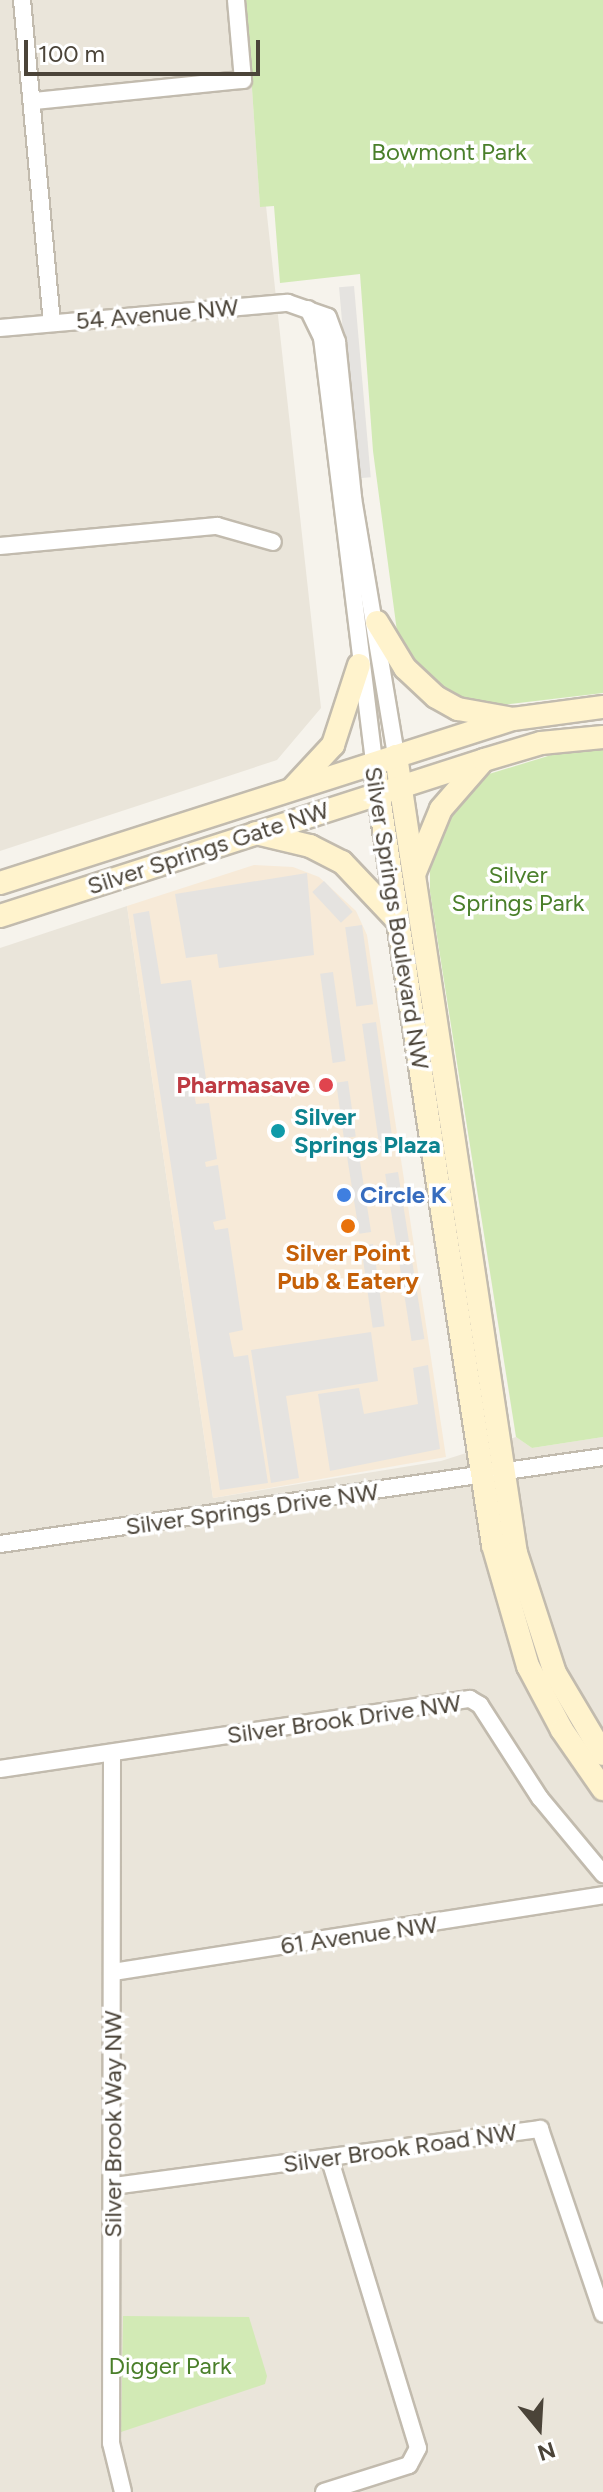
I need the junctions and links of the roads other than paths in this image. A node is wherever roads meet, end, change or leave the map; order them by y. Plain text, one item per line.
1 (22, 0) edge
2 (236, 0) edge
3 (35, 101) junction
4 (310, 309) junction
5 (52, 323) junction
6 (0, 328) edge
7 (273, 542) dead end
8 (0, 546) edge
9 (377, 622) junction
10 (359, 665) junction
11 (603, 707) edge
12 (513, 719) junction
13 (603, 737) edge
14 (396, 756) junction
15 (484, 760) junction
16 (374, 764) junction
17 (401, 786) junction
18 (290, 791) junction
19 (378, 793) junction
20 (255, 832) junction
21 (414, 873) junction
22 (0, 883) edge
23 (0, 916) edge
24 (397, 919) junction
25 (603, 1457) edge
26 (493, 1474) junction
27 (0, 1544) edge
28 (112, 1753) junction
29 (603, 1754) edge
30 (0, 1769) edge
31 (603, 1789) edge
32 (603, 1874) edge
33 (603, 1895) edge
34 (113, 1972) junction
35 (330, 2160) junction
36 (113, 2186) junction
37 (603, 2314) edge
38 (123, 2492) edge
39 (324, 2492) edge

1 - 3 street
2 - 3 street
3 - 5 street
4 - 5 street, 54 Avenue NW
4 - 9 street, Silver Springs Boulevard NW
4 - 10 street, Silver Springs Boulevard NW
5 - 6 street, 54 Avenue NW
7 - 8 street
9 - 12 street
9 - 14 street, Silver Springs Boulevard NW
10 - 16 street, Silver Springs Boulevard NW
10 - 18 street
11 - 12 street, Silver Springs Gate NW
12 - 14 street, Silver Springs Gate NW
13 - 15 street, Silver Springs Gate NW
14 - 16 street, Silver Springs Gate NW
14 - 17 street, Silver Springs Boulevard NW
15 - 17 street, Silver Springs Gate NW
15 - 21 street
16 - 18 street, Silver Springs Gate NW
16 - 19 street, Silver Springs Boulevard NW
17 - 19 street, Silver Springs Gate NW
17 - 21 street, Silver Springs Boulevard NW
18 - 22 street, Silver Springs Gate NW
19 - 20 street, Silver Springs Gate NW
19 - 24 street, Silver Springs Boulevard NW
20 - 23 street, Silver Springs Gate NW
20 - 24 street
21 - 26 street, Silver Springs Boulevard NW
24 - 26 street, Silver Springs Boulevard NW
25 - 26 street, Silver Springs Drive NW
26 - 27 street, Silver Springs Drive NW
26 - 29 street, Silver Springs Boulevard NW
26 - 31 street, Silver Springs Boulevard NW
28 - 30 street, Silver Brook Drive NW
28 - 32 street, Silver Brook Drive NW
28 - 34 street, Silver Brook Way NW
33 - 34 street, 61 Avenue NW
34 - 36 street, Silver Brook Way NW
35 - 36 street, Silver Brook Road NW
35 - 37 street, Silver Brook Road NW
35 - 39 street
36 - 38 street, Silver Brook Way NW

